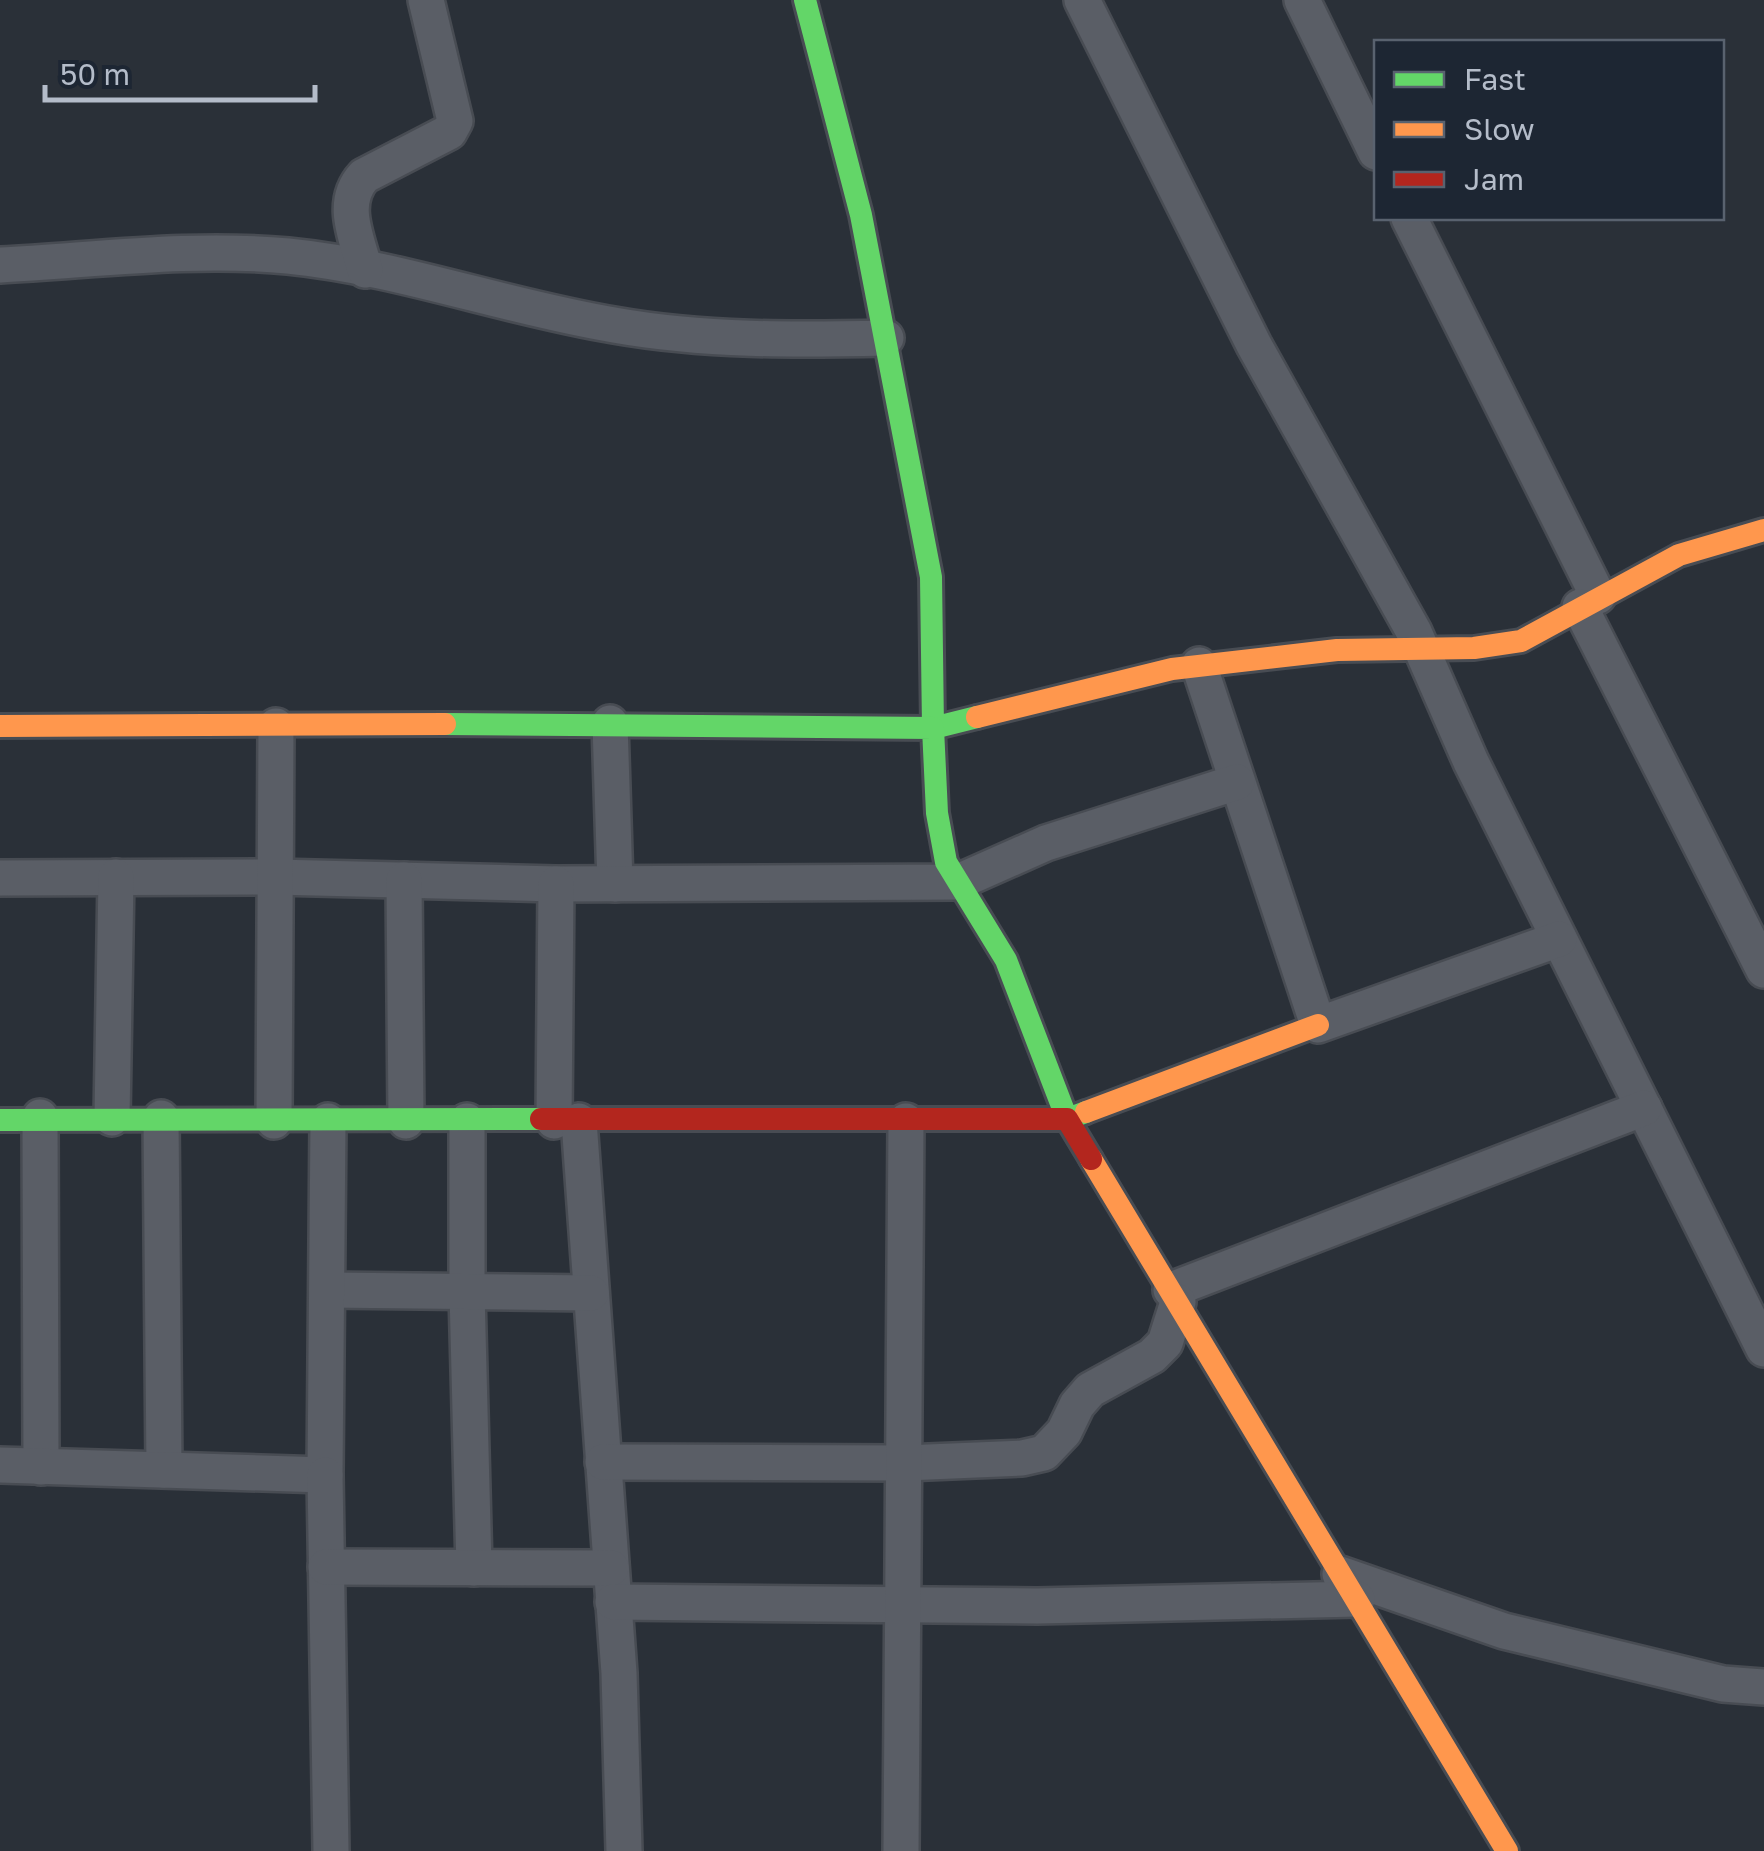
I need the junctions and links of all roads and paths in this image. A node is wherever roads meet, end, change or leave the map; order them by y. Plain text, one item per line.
1 (426, 0) edge
2 (805, 0) edge
3 (1082, 0) edge
4 (1305, 1) edge
5 (1374, 148) edge
6 (1410, 220) edge
7 (0, 265) edge
8 (365, 270) junction
9 (886, 338) junction
10 (1764, 530) edge
11 (1589, 602) junction
12 (1420, 647) junction
13 (1199, 665) junction
14 (610, 724) junction
15 (0, 726) edge
16 (276, 726) junction
17 (932, 728) junction
18 (1238, 782) junction
19 (0, 878) edge
20 (116, 878) junction
21 (274, 878) junction
22 (404, 880) junction
23 (958, 882) junction
24 (556, 884) junction
25 (615, 884) junction
26 (1559, 939) junction
27 (1764, 970) edge
28 (1318, 1025) junction
29 (1644, 1108) junction
30 (40, 1117) junction
31 (112, 1118) junction
32 (161, 1118) junction
33 (1067, 1119) junction
34 (0, 1120) edge
35 (274, 1121) junction
36 (328, 1121) junction
37 (406, 1121) junction
38 (467, 1121) junction
39 (566, 1121) junction
40 (906, 1121) junction
41 (327, 1290) junction
42 (467, 1292) junction
43 (591, 1294) junction
44 (1175, 1296) junction
45 (1764, 1349) edge
46 (603, 1462) junction
47 (905, 1463) junction
48 (0, 1465) edge
49 (41, 1466) junction
50 (164, 1470) junction
51 (325, 1475) junction
52 (326, 1567) junction
53 (474, 1568) junction
54 (612, 1585) junction
55 (1349, 1586) junction
56 (904, 1606) junction
57 (1764, 1688) edge
58 (331, 1851) edge
59 (624, 1851) edge
60 (901, 1851) edge
61 (1507, 1851) edge

1 - 8 street
2 - 9 street
3 - 12 street
4 - 5 street
6 - 11 street
7 - 8 street
8 - 9 street
9 - 17 street
10 - 11 street
11 - 12 street
11 - 27 street
12 - 13 street
12 - 26 street
13 - 17 street
13 - 18 street
14 - 16 street
14 - 17 street
14 - 25 street
15 - 16 street
16 - 21 street
17 - 23 street
18 - 23 street
18 - 28 street
19 - 20 street
20 - 21 street
20 - 31 street
21 - 22 street
21 - 35 street
22 - 24 street
22 - 37 street
23 - 25 street
23 - 33 street
24 - 25 street
24 - 39 street
26 - 28 street
26 - 29 street
28 - 33 street
29 - 44 street
29 - 45 street
30 - 31 street
30 - 34 street
30 - 49 street
31 - 32 street
32 - 35 street
32 - 50 street
33 - 40 street
33 - 44 street
35 - 36 street
36 - 37 street
36 - 41 street
37 - 38 street
38 - 39 street
38 - 42 street
39 - 40 street
39 - 43 street
40 - 47 street
41 - 42 street
41 - 51 street
42 - 43 street
42 - 53 street
43 - 46 street
44 - 47 street
44 - 55 street
46 - 47 street
46 - 54 street
47 - 56 street
48 - 49 street
49 - 50 street
50 - 51 street
51 - 52 street
52 - 53 street
52 - 58 street
53 - 54 street
54 - 56 street
54 - 59 street
55 - 56 street
55 - 57 street
55 - 61 street
56 - 60 street

